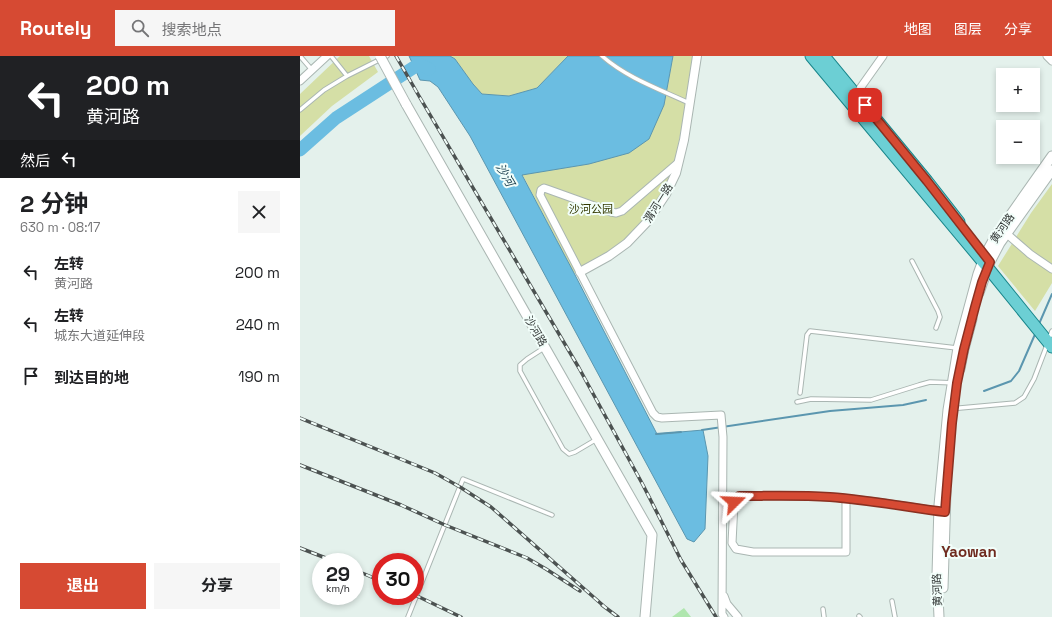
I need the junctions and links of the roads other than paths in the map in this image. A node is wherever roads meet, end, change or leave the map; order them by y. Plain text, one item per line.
1 (300, 56) edge
2 (327, 56) edge
3 (331, 56) edge
4 (380, 56) edge
5 (387, 56) edge
6 (602, 56) edge
7 (697, 56) edge
8 (811, 56) edge
9 (824, 56) edge
10 (883, 56) edge
11 (1047, 56) edge
12 (1052, 61) edge
13 (312, 70) junction
14 (347, 76) junction
15 (300, 81) edge
16 (856, 94) junction
17 (689, 103) junction
18 (300, 110) edge
19 (1052, 156) edge
20 (678, 163) junction
21 (1052, 170) edge
22 (1006, 234) junction
23 (912, 261) dead end
24 (986, 262) junction
25 (1052, 269) edge
26 (580, 272) junction
27 (936, 328) dead end
28 (1052, 331) edge
29 (1052, 337) edge
30 (545, 347) junction
31 (1052, 347) edge
32 (961, 349) junction
33 (954, 383) junction
34 (800, 393) dead end
35 (797, 402) dead end
36 (951, 409) junction
37 (598, 438) junction
38 (846, 499) junction
39 (942, 512) junction
40 (552, 515) dead end
41 (723, 592) junction
42 (892, 601) dead end
43 (823, 609) dead end
44 (408, 617) edge
45 (645, 617) edge
46 (724, 617) edge
47 (738, 617) edge
48 (824, 617) edge
49 (895, 617) edge
50 (939, 617) edge
51 (945, 617) edge

1 - 13 lane
2 - 13 street
3 - 14 lane
4 - 30 main road, 沙河路, bridge
5 - 14 lane
6 - 17 lane
7 - 17 street, 渭河一路
8 - 24 main road
9 - 16 main road
10 - 16 street
11 - 12 street
13 - 15 street
14 - 18 lane
16 - 24 main road
17 - 20 street, 渭河一路
19 - 24 main road, 黄河路
20 - 26 street, 渭河一路
20 - 26 street
21 - 22 main road, 黄河路
22 - 24 main road, 黄河路
22 - 25 street
23 - 27 lane
24 - 29 main road
24 - 31 main road
24 - 32 main road, 黄河路
26 - 41 street
28 - 36 lane
30 - 37 main road, 沙河路
30 - 37 lane
32 - 33 main road, 黄河路
32 - 34 lane
33 - 35 lane
33 - 36 main road, 黄河路
36 - 39 main road, 黄河路
37 - 45 main road, 沙河路
38 - 38 street
38 - 39 street
39 - 50 main road, 黄河路
39 - 51 main road, 黄河路
40 - 44 lane
41 - 46 street
41 - 47 street
42 - 49 lane
43 - 48 lane

